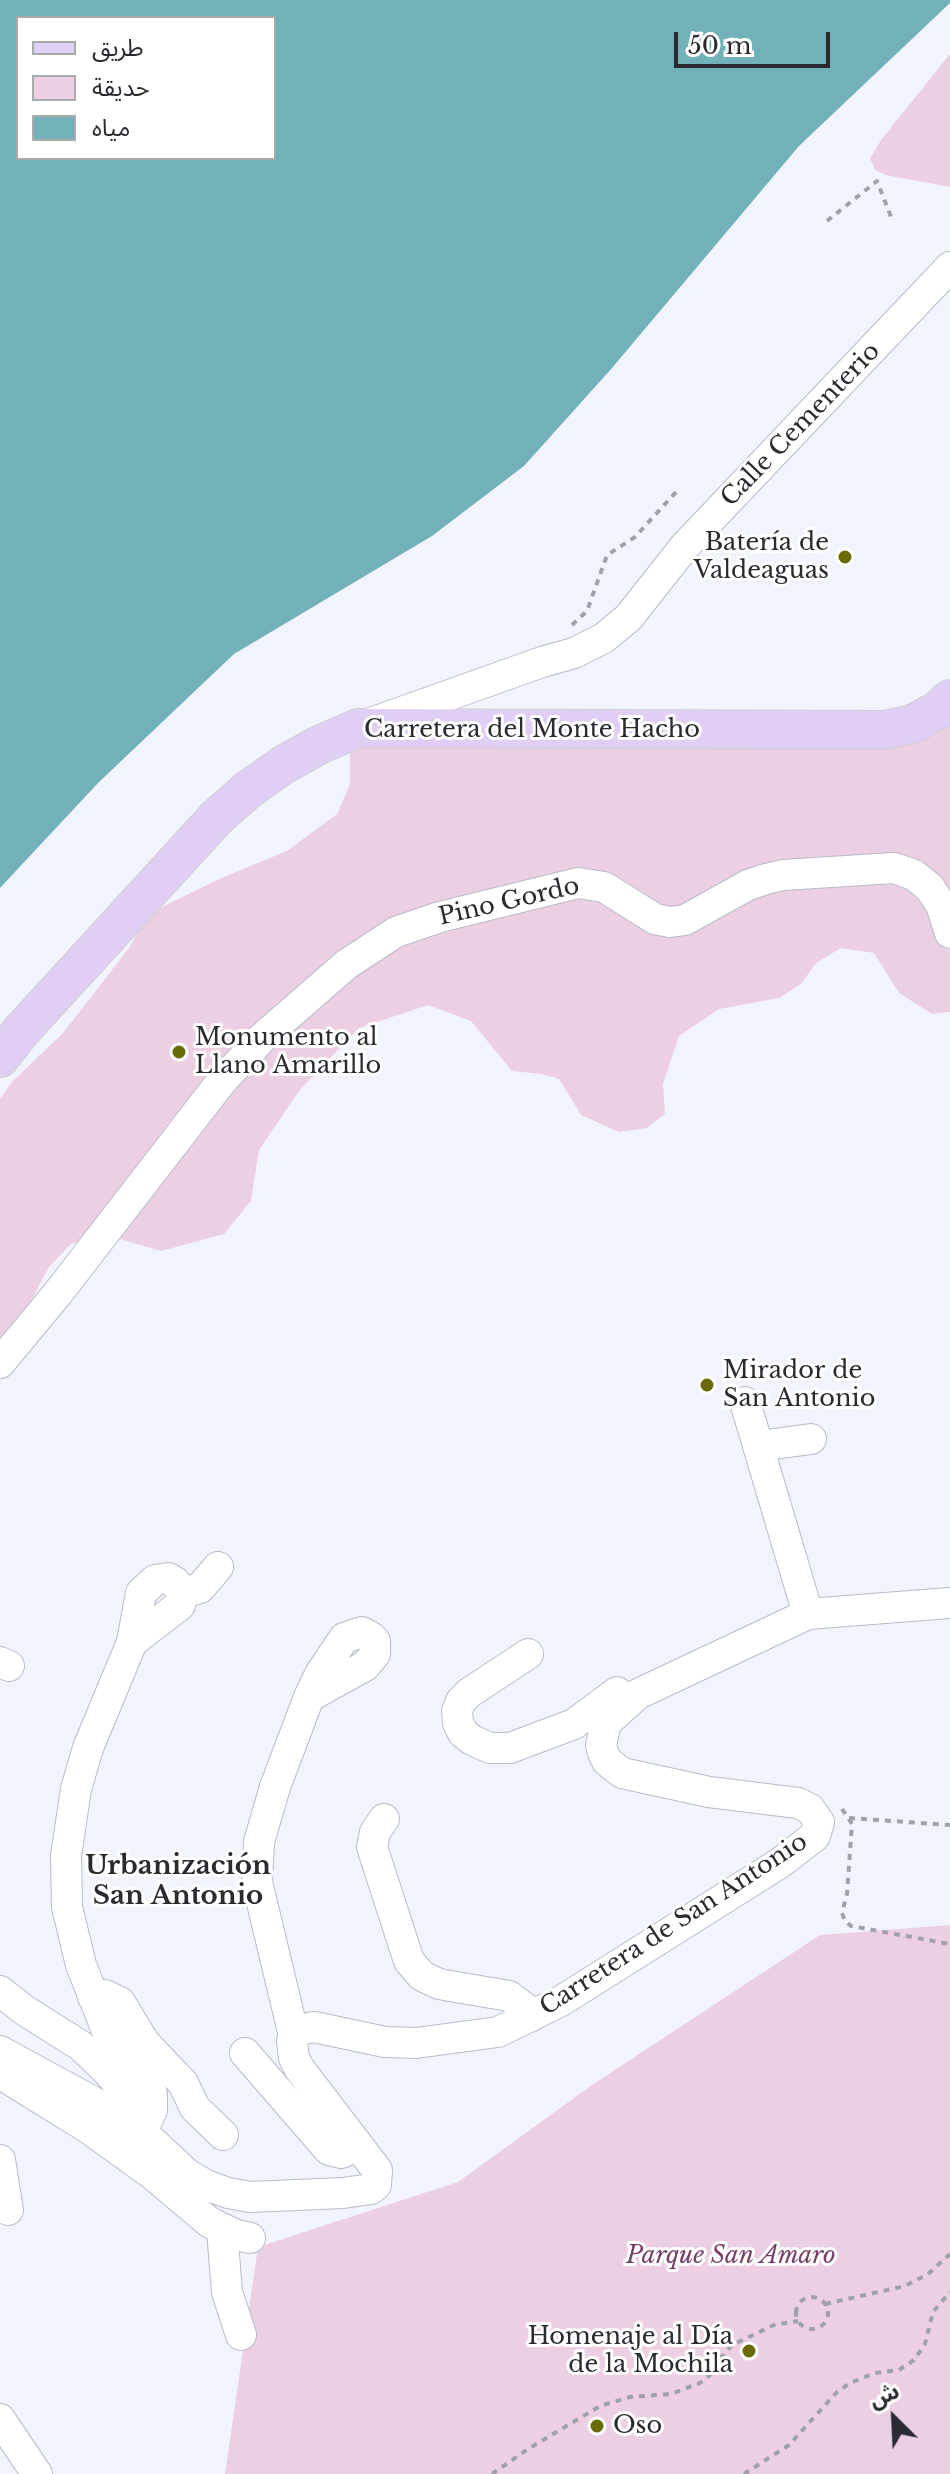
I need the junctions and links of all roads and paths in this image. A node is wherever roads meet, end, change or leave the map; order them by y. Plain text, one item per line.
1 (827, 221) dead end
2 (893, 222) dead end
3 (950, 267) edge
4 (676, 492) dead end
5 (563, 633) dead end
6 (950, 699) edge
7 (358, 728) junction
8 (950, 933) edge
9 (0, 1058) edge
10 (0, 1363) edge
11 (745, 1402) dead end
12 (811, 1439) dead end
13 (759, 1446) junction
14 (218, 1567) dead end
15 (950, 1603) edge
16 (808, 1614) junction
17 (528, 1654) dead end
18 (638, 1694) junction
19 (309, 1697) dead end
20 (849, 1818) dead end
21 (384, 1819) dead end
22 (950, 1825) edge
23 (0, 1991) edge
24 (93, 1997) junction
25 (530, 2017) junction
26 (294, 2036) junction
27 (245, 2053) dead end
28 (3, 2065) edge
29 (95, 2117) junction
30 (145, 2125) junction
31 (223, 2135) dead end
32 (357, 2146) junction
33 (0, 2160) edge
34 (8, 2210) dead end
35 (950, 2254) edge
36 (950, 2292) edge
37 (825, 2304) junction
38 (798, 2321) junction
39 (241, 2335) dead end
40 (0, 2419) edge
41 (37, 2474) edge
42 (492, 2474) edge
43 (744, 2474) edge

1 - 2 path
3 - 7 street, Calle Cementerio
4 - 5 path
6 - 7 main road, Carretera del Monte Hacho
7 - 9 main road, Carretera del Monte Hacho
8 - 10 street, Pino Gordo
11 - 13 street
12 - 13 street
13 - 16 street
14 - 24 street
15 - 16 street, Carretera de San Antonio
16 - 18 street, Carretera de San Antonio
17 - 18 street
18 - 25 street, Carretera de San Antonio
19 - 26 street
20 - 22 path
21 - 25 street
23 - 30 street
24 - 30 street
24 - 31 street
25 - 26 street, Carretera de San Antonio
26 - 32 street
27 - 32 street
28 - 29 street
29 - 30 street
29 - 39 street
30 - 32 street
33 - 34 street
35 - 37 path
36 - 43 path
37 - 38 path
37 - 38 path
38 - 42 path
40 - 41 street

